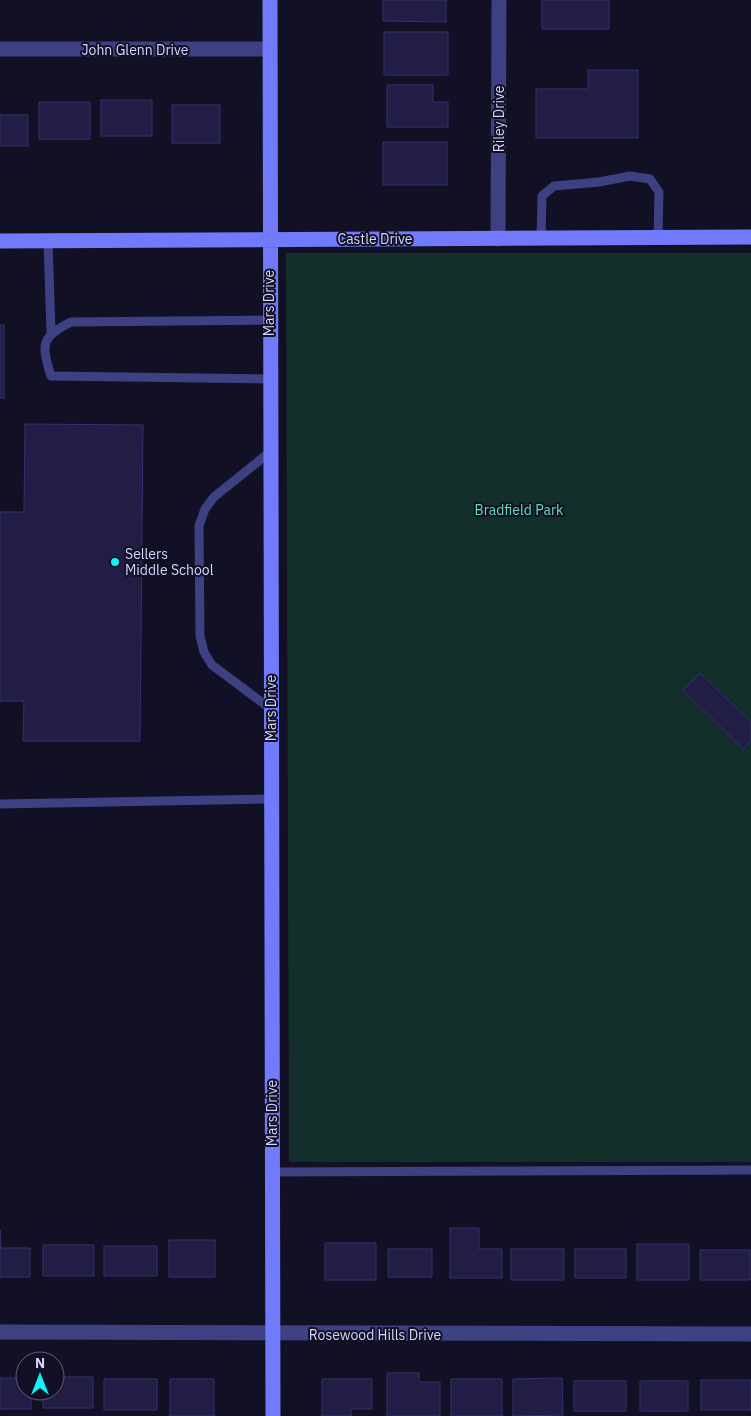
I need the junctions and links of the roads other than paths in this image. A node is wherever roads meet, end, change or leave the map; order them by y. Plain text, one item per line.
1 (270, 0) edge
2 (499, 0) edge
3 (0, 49) edge
4 (270, 49) junction
5 (751, 237) edge
6 (498, 238) junction
7 (541, 238) junction
8 (658, 238) junction
9 (269, 240) junction
10 (0, 241) edge
11 (48, 241) junction
12 (269, 320) junction
13 (51, 332) junction
14 (270, 379) junction
15 (270, 452) junction
16 (271, 710) junction
17 (271, 799) junction
18 (0, 804) edge
19 (751, 1170) edge
20 (273, 1172) junction
21 (0, 1332) edge
22 (751, 1334) edge
23 (273, 1335) junction
24 (273, 1416) edge

1 - 4 street, Mars Drive
2 - 6 street, Riley Drive
3 - 4 street, John Glenn Drive
4 - 9 street, Mars Drive
5 - 8 street, Castle Drive
6 - 7 street, Castle Drive
6 - 9 street, Castle Drive
7 - 8 street, Castle Drive
7 - 8 lane
9 - 11 street, Castle Drive
9 - 12 street, Mars Drive
10 - 11 street, Castle Drive
11 - 13 lane
12 - 13 lane
12 - 14 street, Mars Drive
13 - 14 lane
14 - 15 street, Mars Drive
15 - 16 street, Mars Drive
15 - 16 lane
16 - 17 street, Mars Drive
17 - 18 lane
17 - 20 street, Mars Drive
19 - 20 lane
20 - 23 street, Mars Drive
21 - 23 street, Rosewood Hills Drive
22 - 23 street, Rosewood Hills Drive
23 - 24 street, Mars Drive

